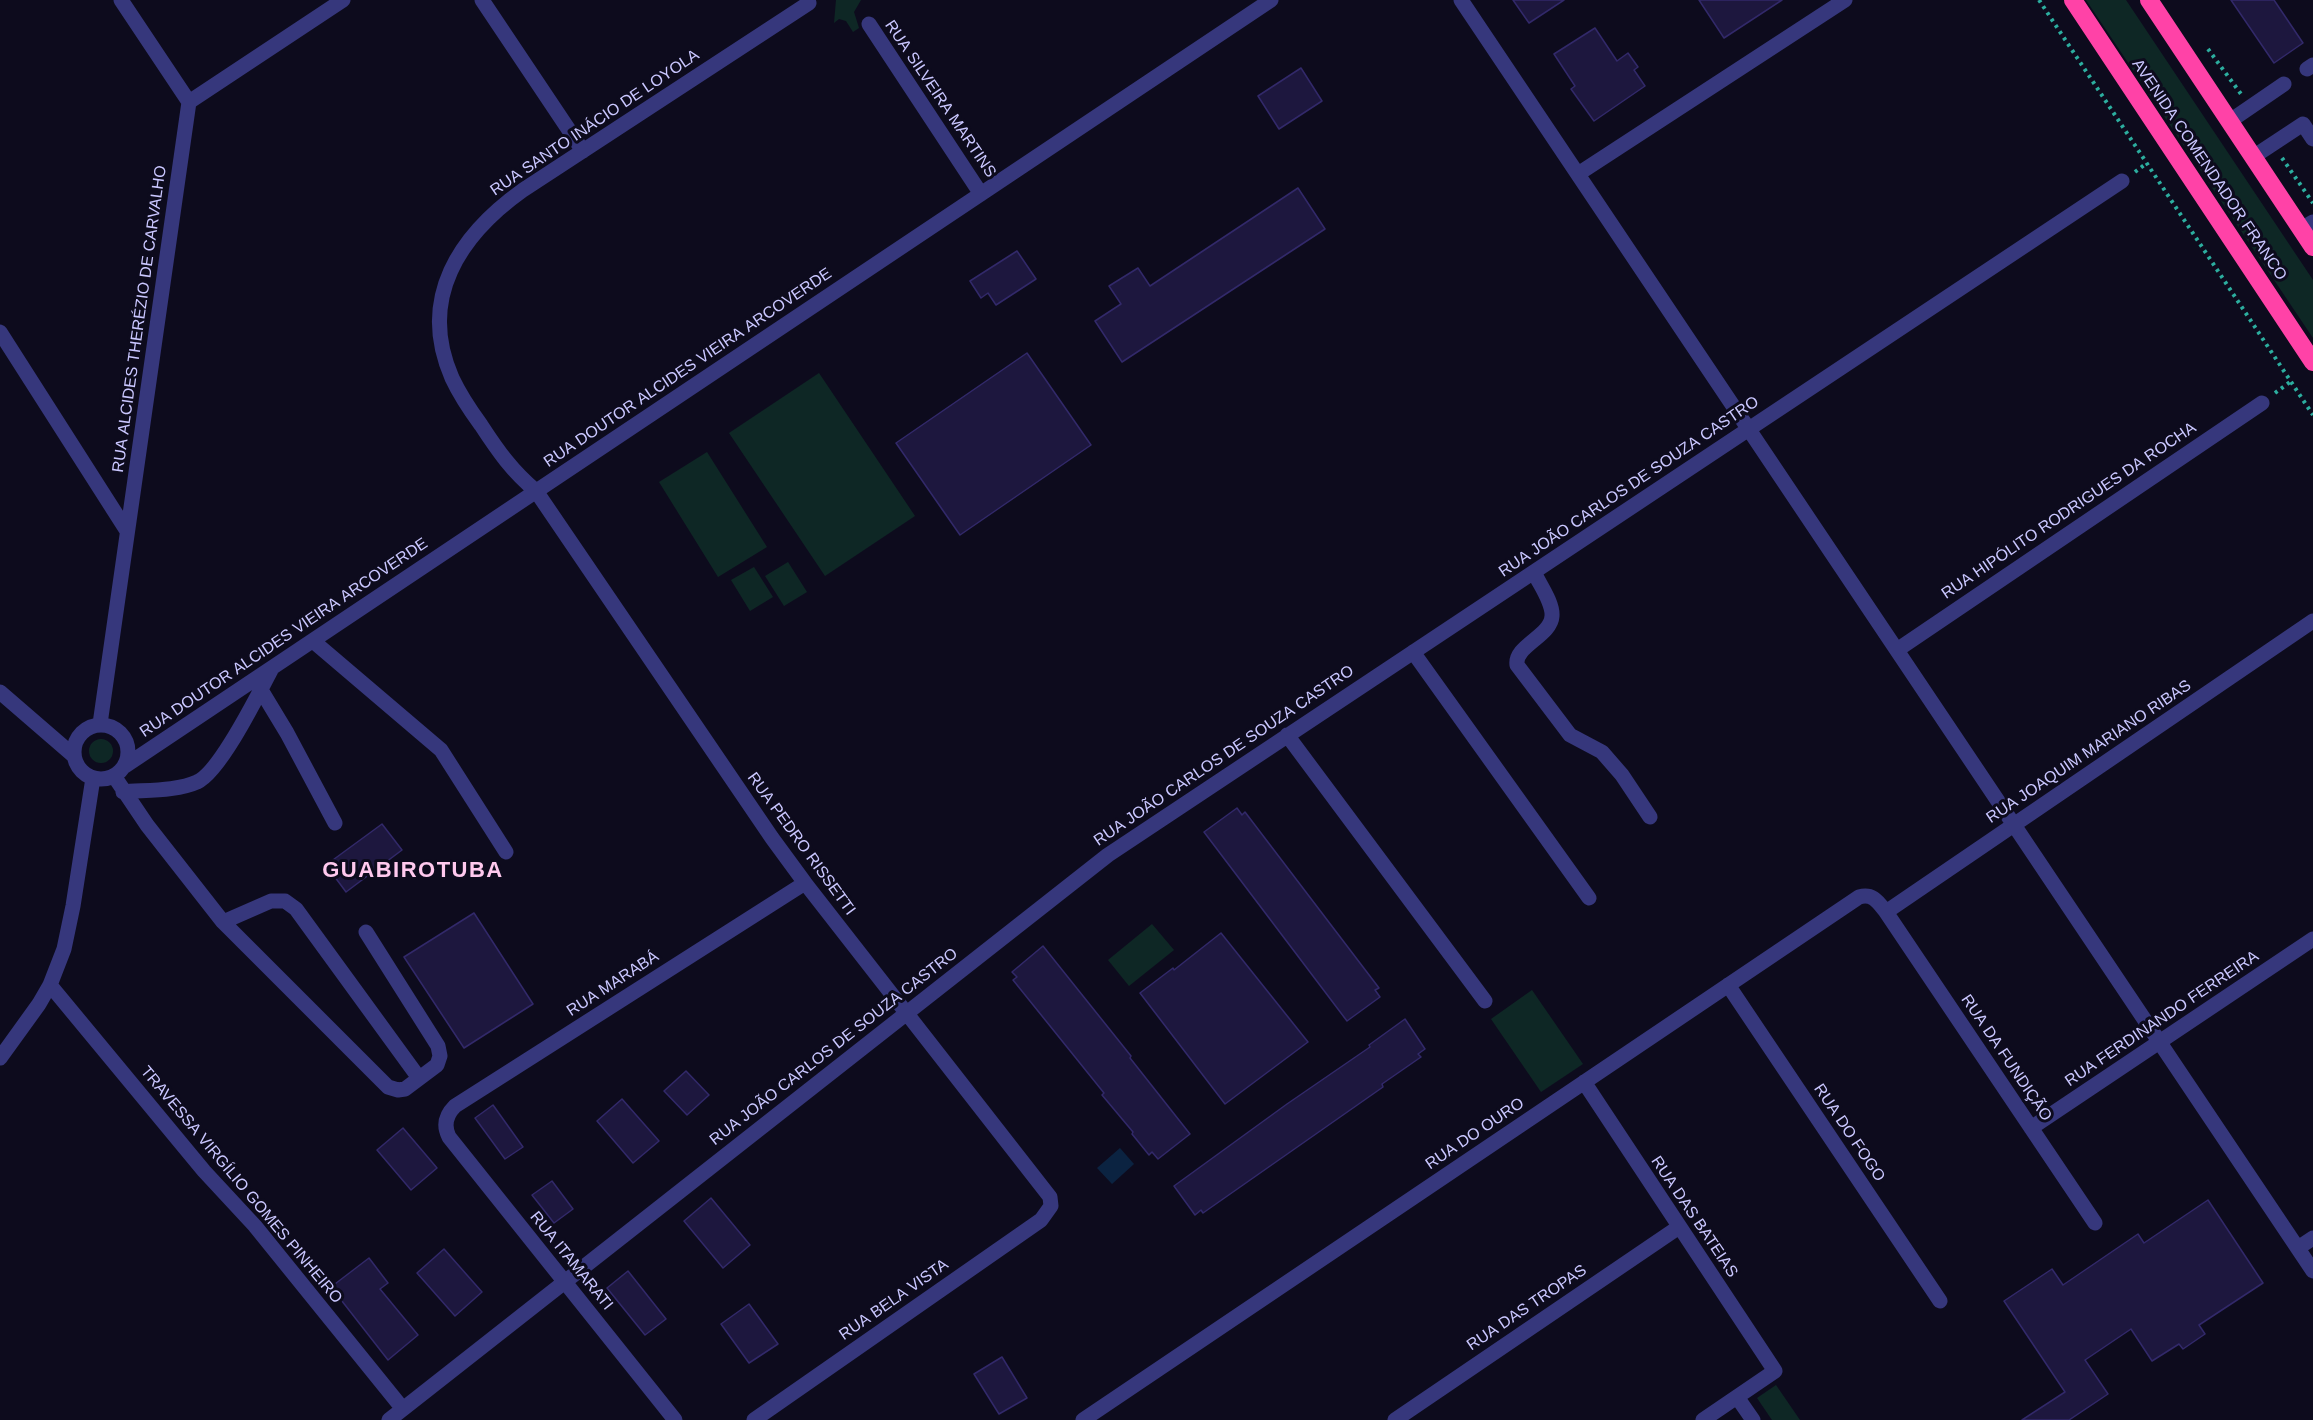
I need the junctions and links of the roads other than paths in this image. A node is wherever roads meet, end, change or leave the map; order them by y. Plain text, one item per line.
1 (121, 0) edge
2 (343, 0) edge
3 (482, 0) edge
4 (1271, 0) edge
5 (1461, 0) edge
6 (1845, 0) edge
7 (2073, 0) edge
8 (2149, 0) edge
9 (809, 3) dead end
10 (869, 24) dead end
11 (2284, 84) dead end
12 (189, 102) junction
13 (2230, 121) junction
14 (2313, 139) edge
15 (583, 150) junction
16 (2253, 157) junction
17 (1578, 174) junction
18 (2122, 181) dead end
19 (981, 194) junction
20 (2307, 225) edge
21 (2313, 247) edge
22 (0, 332) edge
23 (2313, 362) edge
24 (2262, 403) dead end
25 (1749, 429) junction
26 (536, 491) junction
27 (127, 531) junction
28 (1534, 572) junction
29 (2313, 621) edge
30 (313, 641) junction
31 (1897, 650) junction
32 (1413, 652) junction
33 (272, 668) junction
34 (261, 690) junction
35 (0, 692) edge
36 (100, 724) junction
37 (1287, 735) junction
38 (74, 756) junction
39 (119, 771) junction
40 (93, 778) junction
41 (123, 792) junction
42 (1650, 817) dead end
43 (335, 823) dead end
44 (2014, 825) junction
45 (506, 852) dead end
46 (804, 883) junction
47 (1589, 897) dead end
48 (1886, 912) junction
49 (223, 922) junction
50 (366, 932) dead end
51 (2313, 939) edge
52 (50, 985) junction
53 (1728, 985) junction
54 (1485, 1001) dead end
55 (906, 1012) junction
56 (2160, 1042) junction
57 (0, 1058) edge
58 (419, 1078) junction
59 (1584, 1082) junction
60 (446, 1120) joint
61 (2031, 1128) junction
62 (1051, 1206) joint
63 (2096, 1223) dead end
64 (1679, 1227) junction
65 (2313, 1238) edge
66 (2298, 1248) junction
67 (2313, 1271) edge
68 (565, 1282) junction
69 (1940, 1301) dead end
70 (1737, 1397) junction
71 (403, 1409) junction
72 (389, 1420) edge
73 (675, 1420) edge
74 (754, 1420) edge
75 (1083, 1420) edge
76 (1395, 1420) edge
77 (1703, 1420) edge
78 (1753, 1420) edge

1 - 12 street
2 - 12 street
3 - 15 street
4 - 19 street, RUA DOUTOR ALCIDES VIEIRA ARCOVERDE
5 - 17 street
6 - 17 street
7 - 23 highway, AVENIDA COMENDADOR FRANCO
8 - 13 highway
9 - 15 street, RUA SANTO INÁCIO DE LOYOLA
10 - 19 street, RUA SILVEIRA MARTINS
11 - 13 street
12 - 27 street, RUA ALCIDES THERÉZIO DE CARVALHO
13 - 16 highway
14 - 16 street
15 - 26 street, RUA SANTO INÁCIO DE LOYOLA
16 - 20 highway
17 - 25 street
18 - 25 street, RUA JOÃO CARLOS DE SOUZA CASTRO
19 - 26 street, RUA DOUTOR ALCIDES VIEIRA ARCOVERDE
20 - 21 highway
22 - 27 street
24 - 31 street, RUA HIPÓLITO RODRIGUES DA ROCHA
25 - 28 street, RUA JOÃO CARLOS DE SOUZA CASTRO
25 - 31 street
26 - 30 street, RUA DOUTOR ALCIDES VIEIRA ARCOVERDE
26 - 46 street, RUA PEDRO RISSETTI
27 - 36 street, RUA ALCIDES THERÉZIO DE CARVALHO
28 - 32 street, RUA JOÃO CARLOS DE SOUZA CASTRO
28 - 42 street
29 - 44 street, RUA JOAQUIM MARIANO RIBAS
30 - 33 street, RUA DOUTOR ALCIDES VIEIRA ARCOVERDE
30 - 45 street
31 - 44 street
32 - 37 street, RUA JOÃO CARLOS DE SOUZA CASTRO
32 - 47 street
33 - 34 street
33 - 39 street, RUA DOUTOR ALCIDES VIEIRA ARCOVERDE
34 - 41 street
34 - 43 street
35 - 38 street
36 - 38 street
36 - 39 street
37 - 54 street
37 - 55 street, RUA JOÃO CARLOS DE SOUZA CASTRO
38 - 40 street
39 - 40 street
39 - 41 street
40 - 52 street
41 - 49 street
44 - 48 street, RUA JOAQUIM MARIANO RIBAS
44 - 56 street
46 - 55 street, RUA PEDRO RISSETTI
46 - 60 street, RUA MARABÁ
48 - 53 street, RUA DO OURO
48 - 61 street, RUA DA FUNDIÇÃO
49 - 58 street
49 - 58 street
50 - 58 street
51 - 56 street, RUA FERDINANDO FERREIRA
52 - 57 street
52 - 71 street, TRAVESSA VIRGÍLIO GOMES PINHEIRO
53 - 59 street, RUA DO OURO
53 - 69 street, RUA DO FOGO
55 - 62 street, RUA PEDRO RISSETTI
55 - 68 street, RUA JOÃO CARLOS DE SOUZA CASTRO
56 - 61 street, RUA FERDINANDO FERREIRA
56 - 66 street
59 - 64 street, RUA DAS BATEIAS
59 - 75 street, RUA DO OURO
60 - 68 street, RUA ITAMARATI
61 - 63 street, RUA DA FUNDIÇÃO
62 - 74 street, RUA BELA VISTA
64 - 70 street, RUA DAS BATEIAS
64 - 76 street, RUA DAS TROPAS
65 - 66 street
66 - 67 street
68 - 71 street, RUA JOÃO CARLOS DE SOUZA CASTRO
68 - 73 street, RUA ITAMARATI
70 - 77 street
70 - 78 street
71 - 72 street, RUA JOÃO CARLOS DE SOUZA CASTRO

